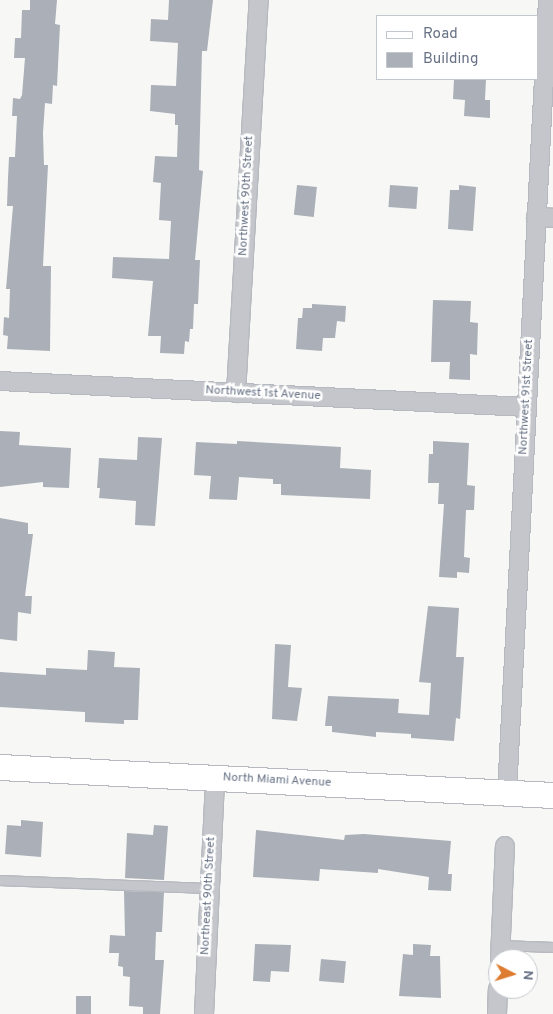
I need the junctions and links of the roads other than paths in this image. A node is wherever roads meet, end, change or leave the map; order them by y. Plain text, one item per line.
1 (259, 0) edge
2 (548, 0) edge
3 (544, 217) edge
4 (0, 381) edge
5 (236, 393) junction
6 (526, 407) junction
7 (0, 767) edge
8 (215, 778) junction
9 (507, 793) junction
10 (553, 795) edge
11 (505, 846) dead end
12 (0, 880) edge
13 (210, 888) junction
14 (553, 948) edge
15 (500, 949) edge
16 (538, 949) edge
17 (498, 999) edge
18 (204, 1014) edge
19 (497, 1014) edge

1 - 5 street, Northwest 90th Street
2 - 3 street, Northwest 91st Street
3 - 6 street, Northwest 91st Street
4 - 5 street, Northwest 1st Avenue
5 - 6 street, Northwest 1st Avenue
6 - 9 street, Northwest 91st Street
7 - 8 main road, North Miami Avenue
8 - 9 main road, North Miami Avenue
8 - 13 street, Northeast 90th Street
9 - 10 main road, North Miami Avenue
11 - 15 street
12 - 13 lane
13 - 18 street, Northeast 90th Street
14 - 16 lane
17 - 19 street

